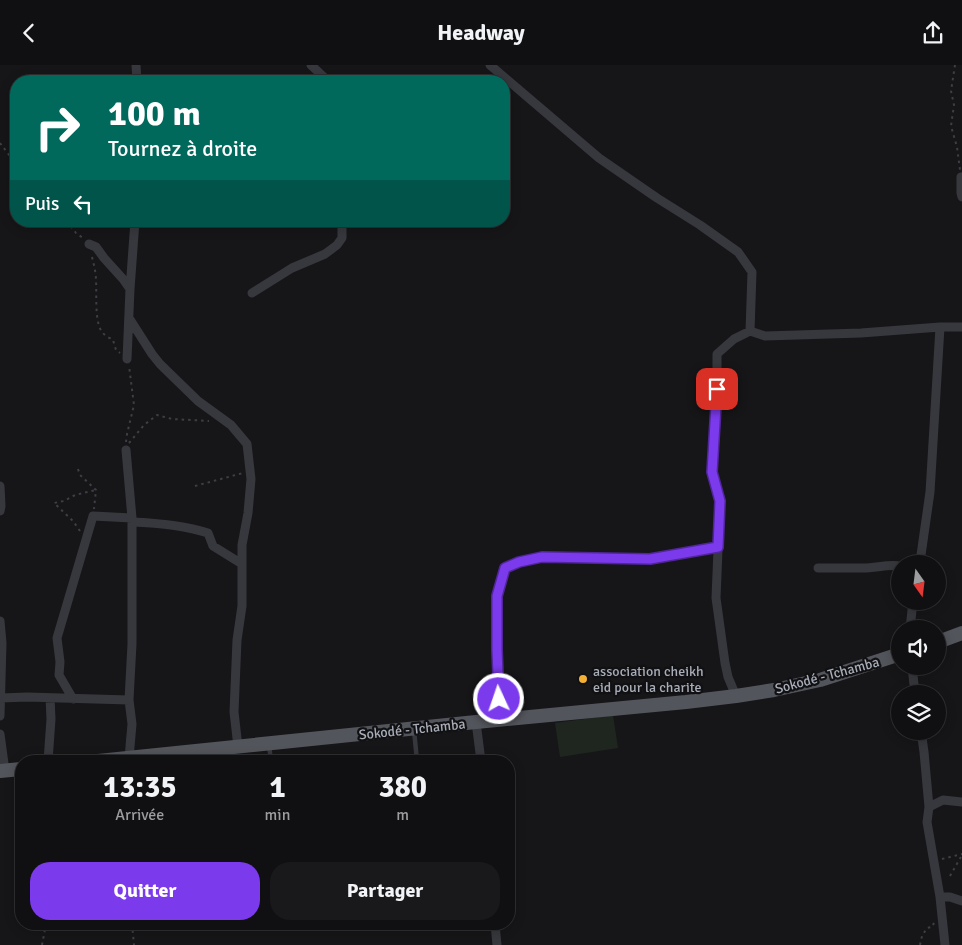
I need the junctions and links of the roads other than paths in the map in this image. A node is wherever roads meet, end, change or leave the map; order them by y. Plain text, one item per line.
1 (311, 65) edge
2 (490, 65) edge
3 (322, 75) edge
4 (502, 75) edge
5 (510, 82) edge
6 (961, 177) edge
7 (962, 197) edge
8 (135, 227) edge
9 (342, 227) edge
10 (89, 244) dead end
11 (130, 289) junction
12 (252, 293) dead end
13 (129, 318) junction
14 (940, 327) junction
15 (962, 327) edge
16 (750, 331) junction
17 (127, 359) dead end
18 (126, 450) dead end
19 (0, 487) edge
20 (0, 511) edge
21 (132, 520) junction
22 (718, 547) junction
23 (921, 555) edge
24 (242, 564) junction
25 (891, 564) edge
26 (818, 568) dead end
27 (0, 621) edge
28 (962, 633) edge
29 (946, 638) edge
30 (891, 657) edge
31 (736, 696) junction
32 (1, 698) edge
33 (50, 698) junction
34 (73, 699) junction
35 (129, 700) junction
36 (0, 716) edge
37 (500, 719) junction
38 (476, 722) junction
39 (414, 729) junction
40 (0, 734) edge
41 (922, 740) edge
42 (268, 743) junction
43 (238, 747) junction
44 (48, 755) edge
45 (129, 755) edge
46 (159, 755) edge
47 (270, 755) edge
48 (416, 755) edge
49 (480, 755) edge
50 (15, 770) edge
51 (2, 771) edge
52 (962, 802) edge
53 (929, 807) junction
54 (940, 897) junction
55 (962, 901) edge
56 (496, 930) edge
57 (497, 945) edge
58 (945, 945) edge

1 - 3 street
2 - 4 street
5 - 16 street
6 - 7 street
8 - 11 street
9 - 12 street
10 - 11 street
11 - 13 street
13 - 17 street
13 - 24 street
14 - 15 street
14 - 16 street
14 - 23 street
16 - 22 street
18 - 21 street
19 - 20 street
21 - 24 street
21 - 34 street
21 - 35 street
22 - 31 street
22 - 37 street
24 - 43 street
25 - 26 street
27 - 32 street
28 - 29 main road
30 - 31 main road, Sokodé - Tchamba
31 - 37 main road, Sokodé - Tchamba
32 - 33 street
32 - 36 street
33 - 34 street
33 - 44 street
34 - 35 street
35 - 45 street
37 - 38 main road, Sokodé - Tchamba
38 - 39 main road, Sokodé - Tchamba
38 - 49 street
39 - 42 main road, Sokodé - Tchamba
39 - 48 lane
40 - 51 street
41 - 53 street
42 - 43 main road, Sokodé - Tchamba
42 - 47 lane
43 - 46 main road, Sokodé - Tchamba
50 - 51 main road
52 - 53 street
53 - 54 street
54 - 55 street
54 - 58 street
56 - 57 street

